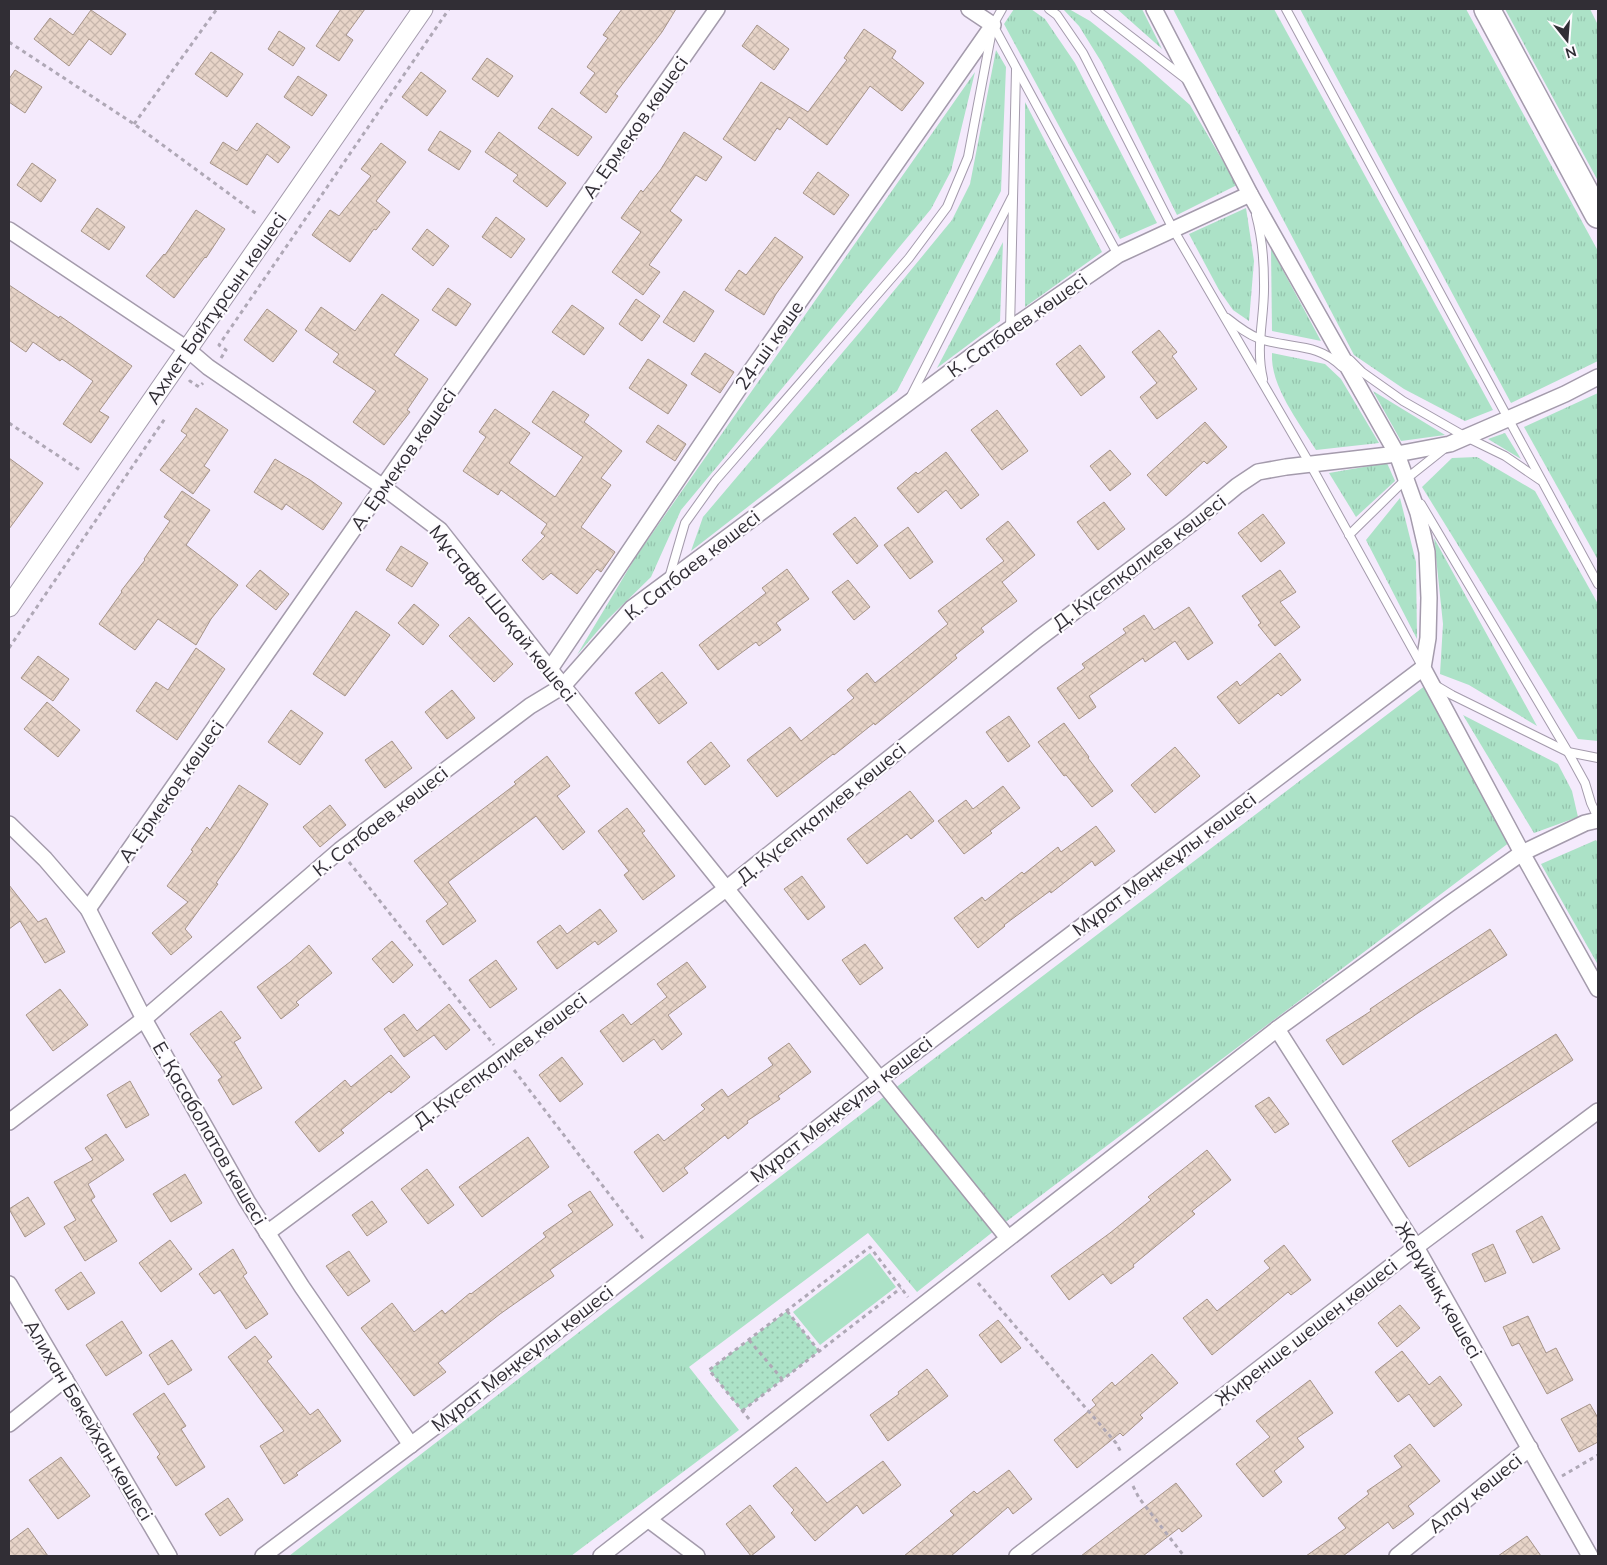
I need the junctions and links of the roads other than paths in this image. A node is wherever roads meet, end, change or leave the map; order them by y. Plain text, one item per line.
1 (423, 9) edge
2 (717, 9) edge
3 (969, 9) edge
4 (1002, 9) edge
5 (1049, 9) edge
6 (1095, 9) edge
7 (1154, 9) edge
8 (1286, 9) edge
9 (1486, 9) edge
10 (993, 24) junction
11 (1016, 68) junction
12 (1193, 84) junction
13 (1250, 194) junction
14 (1013, 195) junction
15 (1598, 215) edge
16 (1173, 229) junction
17 (9, 230) edge
18 (1118, 254) junction
19 (1220, 311) junction
20 (1010, 328) junction
21 (1259, 339) junction
22 (1336, 346) junction
23 (187, 349) junction
24 (1598, 377) edge
25 (1355, 380) junction
26 (1266, 388) junction
27 (908, 403) junction
28 (1508, 419) junction
29 (1466, 437) junction
30 (1450, 444) junction
31 (1397, 454) junction
32 (1310, 464) junction
33 (1406, 479) junction
34 (1542, 482) junction
35 (383, 486) junction
36 (1349, 535) junction
37 (669, 580) junction
38 (1598, 584) edge
39 (9, 607) edge
40 (1423, 668) junction
41 (550, 669) junction
42 (1430, 682) junction
43 (563, 686) junction
44 (1568, 752) junction
45 (1598, 758) edge
46 (1598, 819) edge
47 (9, 824) edge
48 (1522, 853) junction
49 (727, 888) junction
50 (88, 909) junction
51 (1598, 989) edge
52 (144, 1019) junction
53 (1277, 1030) junction
54 (880, 1079) junction
55 (1598, 1111) edge
56 (9, 1122) edge
57 (267, 1233) junction
58 (1008, 1238) junction
59 (1416, 1247) junction
60 (9, 1284) edge
61 (65, 1379) junction
62 (9, 1424) edge
63 (411, 1445) junction
64 (1530, 1448) junction
65 (649, 1520) junction
66 (169, 1556) edge
67 (263, 1556) edge
68 (600, 1556) edge
69 (697, 1556) edge
70 (1017, 1556) edge
71 (1397, 1556) edge
72 (1590, 1556) edge

1 - 23 street, Ахмет Байтұрсын көшесі
2 - 35 street, А. Ермеков көшесі
3 - 10 street
4 - 10 lane
5 - 16 lane
6 - 12 lane
7 - 12 street
8 - 28 lane
9 - 15 highway
10 - 11 lane
10 - 37 lane
10 - 41 street, 24-ші көше
11 - 14 lane
11 - 18 lane
12 - 13 street
13 - 16 street, К. Сатбаев көшесі
13 - 21 lane
13 - 22 street
14 - 20 lane
14 - 27 lane
16 - 18 street, К. Сатбаев көшесі
16 - 19 lane
17 - 23 street, Мұстафа Шоқай көшесі
18 - 20 street, К. Сатбаев көшесі
19 - 21 lane
19 - 26 lane
20 - 27 street, К. Сатбаев көшесі
21 - 25 lane
21 - 26 lane
22 - 25 street
22 - 29 lane
23 - 35 street, Мұстафа Шоқай көшесі
23 - 39 street, Ахмет Байтұрсын көшесі
24 - 28 street, Д. Күсепқалиев көшесі
25 - 31 street
26 - 32 lane
27 - 37 street, К. Сатбаев көшесі
28 - 29 street, Д. Күсепқалиев көшесі
28 - 34 lane
29 - 30 street, Д. Күсепқалиев көшесі
29 - 34 lane
30 - 31 street, Д. Күсепқалиев көшесі
30 - 33 lane
31 - 32 street, Д. Күсепқалиев көшесі
31 - 33 street
32 - 36 lane
32 - 49 street, Д. Күсепқалиев көшесі
33 - 36 lane
33 - 40 street
33 - 44 lane
34 - 38 lane
35 - 41 street, Мұстафа Шоқай көшесі
35 - 50 street, А. Ермеков көшесі
36 - 40 lane
37 - 43 street, К. Сатбаев көшесі
40 - 42 street
40 - 54 street, Мұрат Мөңкеұлы көшесі
41 - 43 street, Мұстафа Шоқай көшесі
42 - 44 lane
42 - 48 street
43 - 49 street, Мұстафа Шоқай көшесі
43 - 52 street, К. Сатбаев көшесі
44 - 45 lane
44 - 46 lane
46 - 48 street
47 - 50 street, Е. Қасаболатов көшесі
48 - 51 street
48 - 53 street
49 - 54 street, Мұстафа Шоқай көшесі
49 - 57 street, Д. Күсепқалиев көшесі
50 - 52 street, Е. Қасаболатов көшесі
52 - 56 street, К. Сатбаев көшесі
52 - 57 street, Е. Қасаболатов көшесі
53 - 58 street
53 - 59 street, Жерұйық көшесі
54 - 58 street, Мұстафа Шоқай көшесі
54 - 63 street, Мұрат Мөңкеұлы көшесі
55 - 59 street, Жиренше шешен көшесі
57 - 63 street, Е. Қасаболатов көшесі
58 - 65 street
59 - 64 street, Жерұйық көшесі
59 - 70 street, Жиренше шешен көшесі
60 - 61 street, Алихан Бөкейхан көшесі
61 - 62 street
61 - 66 street, Алихан Бөкейхан көшесі
63 - 67 street, Мұрат Мөңкеұлы көшесі
64 - 71 street, Алау көшесі
64 - 72 street, Жерұйық көшесі
65 - 68 street
65 - 69 street

